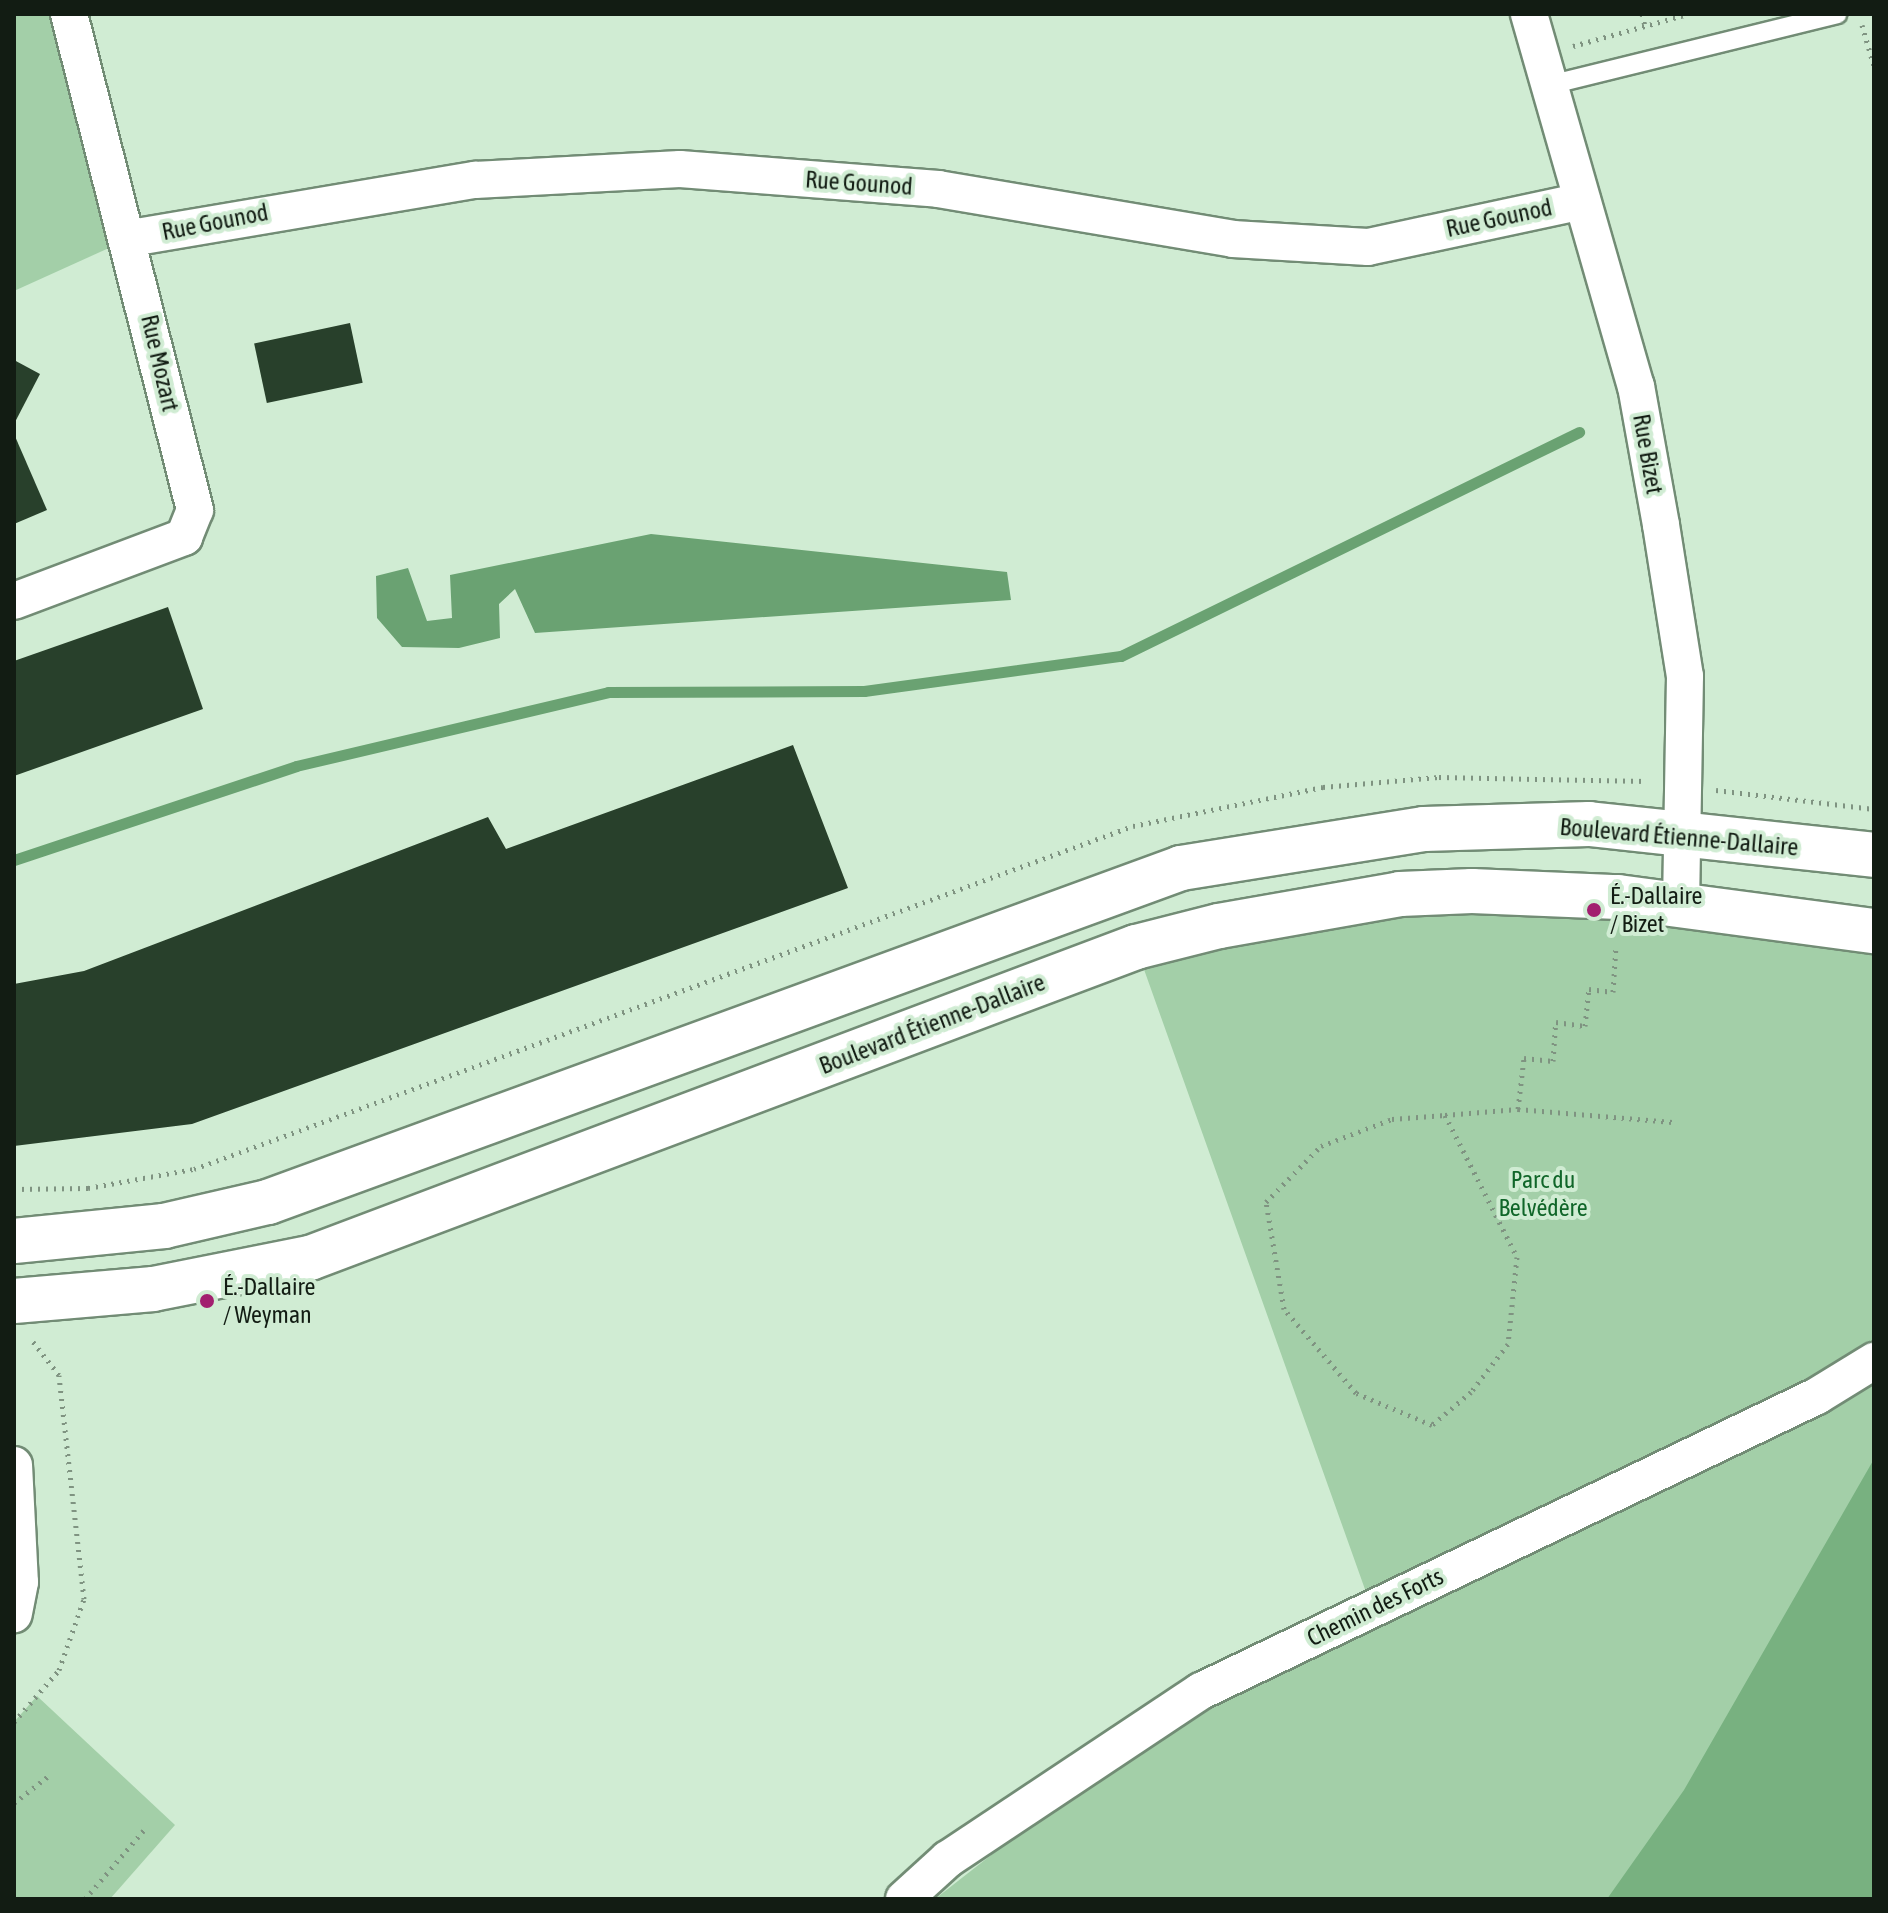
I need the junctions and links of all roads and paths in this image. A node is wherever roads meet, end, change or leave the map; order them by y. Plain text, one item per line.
1 (69, 14) edge
2 (1529, 14) edge
3 (1642, 14) edge
4 (1688, 14) edge
5 (1837, 14) edge
6 (1859, 14) edge
7 (1645, 26) junction
8 (1874, 66) edge
9 (1545, 70) junction
10 (1582, 201) junction
11 (131, 238) junction
12 (14, 601) edge
13 (1683, 835) junction
14 (1874, 855) edge
15 (1681, 907) junction
16 (1874, 931) edge
17 (1616, 945) dead end
18 (1518, 1109) junction
19 (1445, 1115) junction
20 (1672, 1122) dead end
21 (14, 1241) edge
22 (18, 1314) edge
23 (1874, 1361) edge
24 (14, 1465) edge
25 (14, 1614) edge
26 (14, 1722) edge
27 (51, 1774) dead end
28 (14, 1803) edge
29 (144, 1830) dead end
30 (85, 1899) edge
31 (904, 1899) edge

1 - 11 street, Rue Mozart
2 - 9 street, Rue Bizet
3 - 7 path
4 - 7 path
5 - 9 lane
6 - 8 path
7 - 9 path
9 - 10 street, Rue Bizet
10 - 11 street, Rue Gounod
10 - 13 street, Rue Bizet
11 - 12 street, Rue Mozart
13 - 14 street, Boulevard Étienne-Dallaire
13 - 15 street, Rue Bizet
13 - 21 street, Boulevard Étienne-Dallaire
15 - 16 street, Boulevard Étienne-Dallaire
15 - 22 street, Boulevard Étienne-Dallaire
17 - 18 path
18 - 19 path
18 - 20 path
19 - 19 path
22 - 26 path
23 - 31 street, Chemin des Forts
24 - 25 street
27 - 28 path
29 - 30 path

